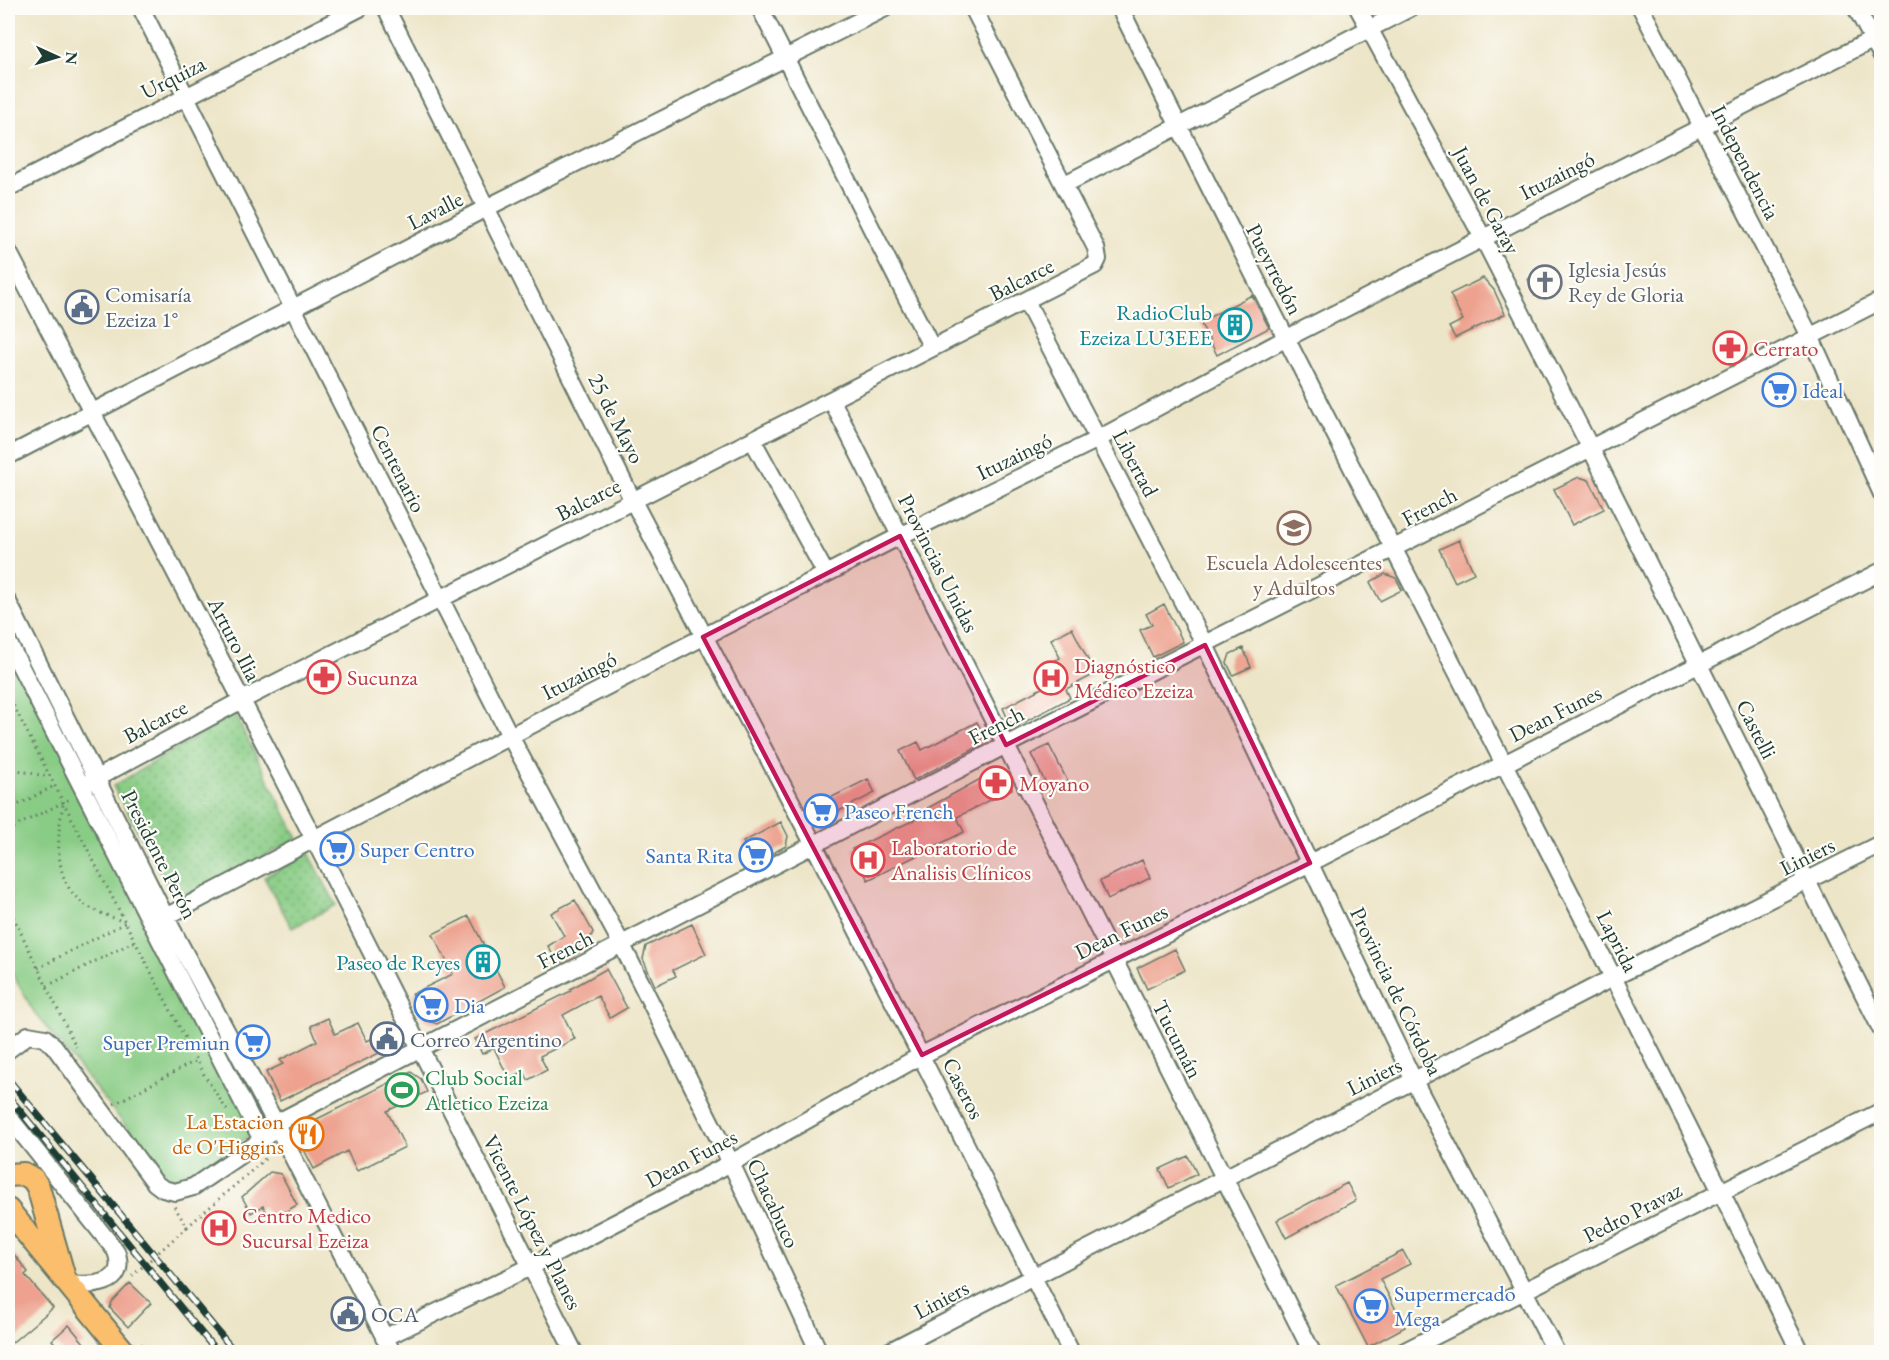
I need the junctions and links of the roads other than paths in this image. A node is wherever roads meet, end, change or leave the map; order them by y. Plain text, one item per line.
1 (141, 8) edge
2 (360, 8) edge
3 (386, 8) edge
4 (760, 8) edge
5 (885, 8) edge
6 (973, 8) edge
7 (1120, 8) edge
8 (1358, 8) edge
9 (1410, 8) edge
10 (1641, 8) edge
11 (1856, 8) edge
12 (1369, 29) junction
13 (1877, 38) edge
14 (1881, 56) edge
15 (786, 58) junction
16 (187, 95) junction
17 (1178, 126) junction
18 (1702, 126) junction
19 (1065, 184) junction
20 (8, 188) edge
21 (486, 208) junction
22 (1483, 238) junction
23 (8, 251) edge
24 (1881, 300) edge
25 (1026, 301) junction
26 (293, 309) junction
27 (1810, 336) junction
28 (1285, 339) junction
29 (932, 348) junction
30 (832, 401) junction
31 (92, 413) junction
32 (1098, 439) junction
33 (753, 441) junction
34 (1590, 447) junction
35 (8, 456) edge
36 (1881, 494) edge
37 (633, 501) junction
38 (900, 536) junction
39 (1395, 549) junction
40 (1881, 571) edge
41 (826, 574) junction
42 (441, 600) junction
43 (8, 602) edge
44 (703, 637) junction
45 (8, 642) edge
46 (1205, 645) junction
47 (1700, 665) junction
48 (242, 700) junction
49 (510, 736) junction
50 (1006, 745) junction
51 (1503, 765) junction
52 (88, 785) junction
53 (314, 839) junction
54 (1881, 843) edge
55 (814, 845) junction
56 (1310, 863) junction
57 (1808, 881) junction
58 (159, 921) junction
59 (622, 945) junction
60 (1113, 961) junction
61 (1612, 978) junction
62 (1881, 1031) edge
63 (421, 1048) junction
64 (8, 1050) edge
65 (922, 1055) junction
66 (1414, 1081) junction
67 (1881, 1111) edge
68 (8, 1116) edge
69 (276, 1125) junction
70 (262, 1140) junction
71 (731, 1163) junction
72 (8, 1175) edge
73 (1224, 1178) junction
74 (1721, 1191) junction
75 (10, 1220) edge
76 (530, 1267) junction
77 (1033, 1276) junction
78 (66, 1284) junction
79 (1525, 1292) junction
80 (388, 1345) edge
81 (124, 1353) edge
82 (574, 1353) edge
83 (819, 1353) edge
84 (888, 1353) edge
85 (1071, 1353) edge
86 (1312, 1353) edge
87 (1403, 1353) edge
88 (1556, 1353) edge
89 (1800, 1353) edge

1 - 16 street, Centenario
2 - 16 street, Urquiza
3 - 21 street, 25 de Mayo
4 - 15 street
5 - 15 street, Lavalle
6 - 19 street
7 - 17 street, Pueyrredón
8 - 12 street, Juan de Garay
9 - 12 street
10 - 18 street, Independencia
11 - 13 street
12 - 17 street
12 - 22 street, Juan de Garay
13 - 14 street
13 - 18 street, Ituzaingó
15 - 21 street, Lavalle
15 - 29 street
16 - 20 street, Urquiza
16 - 26 street, Centenario
17 - 19 street
17 - 28 street, Pueyrredón
18 - 22 street, Ituzaingó
18 - 27 street, Independencia
19 - 25 street, Balcarce
21 - 26 street, Lavalle
21 - 37 street, 25 de Mayo
22 - 28 street, Ituzaingó
22 - 34 street, Juan de Garay
23 - 31 street, Arturo Ilia
24 - 27 street, French
25 - 29 street, Balcarce
25 - 32 street, Libertad
26 - 31 street, Lavalle
26 - 42 street, Centenario
27 - 34 street, French
27 - 36 street, Independencia
28 - 32 street, Ituzaingó
28 - 39 street, Pueyrredón
29 - 30 street, Balcarce
30 - 33 street, Balcarce
30 - 38 street, Provincias Unidas
31 - 35 street, Lavalle
31 - 48 street, Arturo Ilia
32 - 38 street, Ituzaingó
32 - 46 street, Libertad
33 - 37 street, Balcarce
33 - 41 street
34 - 39 street, French
34 - 47 street, Castelli
37 - 42 street, Balcarce
37 - 44 street, 25 de Mayo
38 - 41 street, Ituzaingó
38 - 50 street, Provincias Unidas
39 - 46 street, French
39 - 51 street, Laprida
40 - 47 street, Dean Funes
41 - 44 street, Ituzaingó
42 - 48 street, Balcarce
42 - 49 street, Centenario
43 - 52 street, Presidente Perón
44 - 49 street, Ituzaingó
44 - 55 street, 25 de Mayo
45 - 52 street
46 - 50 street, French
46 - 56 street, Provincia de Córdoba
47 - 51 street, Dean Funes
47 - 57 street, Castelli
48 - 52 street, Balcarce
48 - 53 street, Arturo Ilia
49 - 53 street, Ituzaingó
49 - 59 street, Centenario
50 - 55 street, French
50 - 60 street, Tucumán
51 - 56 street, Dean Funes
51 - 61 street, Laprida
52 - 58 street, Presidente Perón
53 - 58 street, Ituzaingó
53 - 63 street, Arturo Ilia
54 - 57 street, Liniers
55 - 59 street, French
55 - 65 street, Caseros
56 - 60 street, Dean Funes
56 - 66 street, Provincia de Córdoba
57 - 61 street, Liniers
57 - 62 street, Castelli
58 - 69 street, Presidente Perón
58 - 70 street
59 - 63 street, French
59 - 71 street, Chacabuco
60 - 65 street, Dean Funes
60 - 73 street, Tucumán
61 - 66 street, Liniers
61 - 74 street, Laprida
63 - 69 street, French
63 - 76 street, Vicente López y Planes
64 - 70 street, French
65 - 71 street, Dean Funes
65 - 77 street, Caseros
66 - 73 street, Liniers
66 - 79 street, Provincia de Córdoba
67 - 74 street, Pedro Pravaz
68 - 78 street
69 - 70 street, French
69 - 80 street, Presidente Perón
71 - 76 street, Dean Funes
71 - 83 street, Chacabuco
72 - 78 main road
73 - 77 street, Liniers
73 - 86 street, Tucumán
74 - 79 street, Pedro Pravaz
74 - 89 street, Laprida
75 - 78 main road
76 - 80 street, Dean Funes
76 - 82 street, Vicente López y Planes
77 - 84 street, Liniers
77 - 85 street, Caseros
78 - 81 main road
79 - 87 street, Pedro Pravaz
79 - 88 street, Provincia de Córdoba

